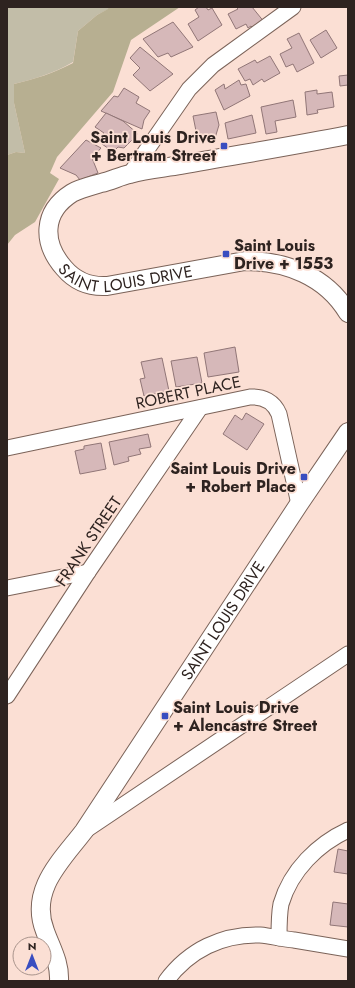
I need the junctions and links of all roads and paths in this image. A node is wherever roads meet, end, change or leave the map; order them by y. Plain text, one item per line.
1 (293, 7) edge
2 (348, 135) edge
3 (315, 142) junction
4 (348, 146) edge
5 (130, 174) junction
6 (348, 314) edge
7 (200, 408) junction
8 (348, 432) edge
9 (7, 448) edge
10 (298, 504) junction
11 (88, 572) junction
12 (7, 588) edge
13 (348, 654) edge
14 (7, 696) edge
15 (348, 830) edge
16 (84, 831) junction
17 (279, 938) junction
18 (348, 949) edge
19 (59, 981) edge
20 (166, 981) edge

1 - 5 street
2 - 3 street, SAINT LOUIS DRIVE
3 - 4 street
3 - 5 street, SAINT LOUIS DRIVE
5 - 6 street, SAINT LOUIS DRIVE
7 - 9 street, ROBERT PLACE
7 - 10 street, ROBERT PLACE
7 - 11 street, FRANK STREET
8 - 10 street, SAINT LOUIS DRIVE
10 - 16 street, SAINT LOUIS DRIVE
11 - 12 street
11 - 14 street, FRANK STREET
13 - 16 street
15 - 17 street
16 - 19 street, SAINT LOUIS DRIVE
17 - 18 street
17 - 20 street

